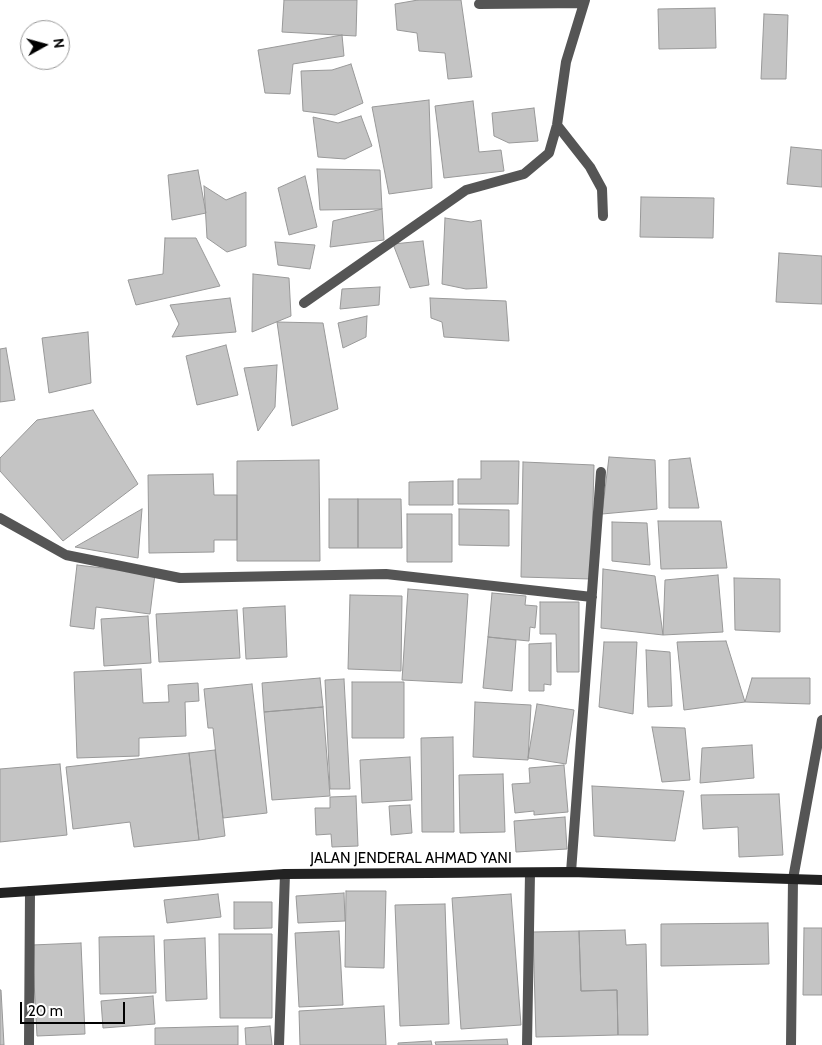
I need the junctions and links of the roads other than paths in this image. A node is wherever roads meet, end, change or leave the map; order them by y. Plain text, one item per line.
1 (585, 1) edge
2 (479, 4) dead end
3 (557, 125) junction
4 (603, 216) dead end
5 (304, 302) dead end
6 (602, 472) dead end
7 (0, 518) edge
8 (592, 597) junction
9 (822, 720) edge
10 (571, 872) junction
11 (530, 873) junction
12 (285, 874) junction
13 (793, 879) junction
14 (822, 880) edge
15 (30, 890) junction
16 (0, 893) edge
17 (29, 1045) edge
18 (279, 1045) edge
19 (527, 1045) edge
20 (791, 1045) edge

1 - 2 street
1 - 3 street
3 - 4 street
3 - 5 street
6 - 8 street
7 - 8 street
8 - 10 street
9 - 13 street
10 - 11 main road, JALAN JENDERAL AHMAD YANI
10 - 13 main road, JALAN JENDERAL AHMAD YANI
11 - 12 main road, JALAN JENDERAL AHMAD YANI
11 - 19 street
12 - 15 main road, JALAN JENDERAL AHMAD YANI
12 - 18 street
13 - 14 main road, JALAN JENDERAL AHMAD YANI
13 - 20 street
15 - 16 main road, JALAN JENDERAL AHMAD YANI
15 - 17 street

